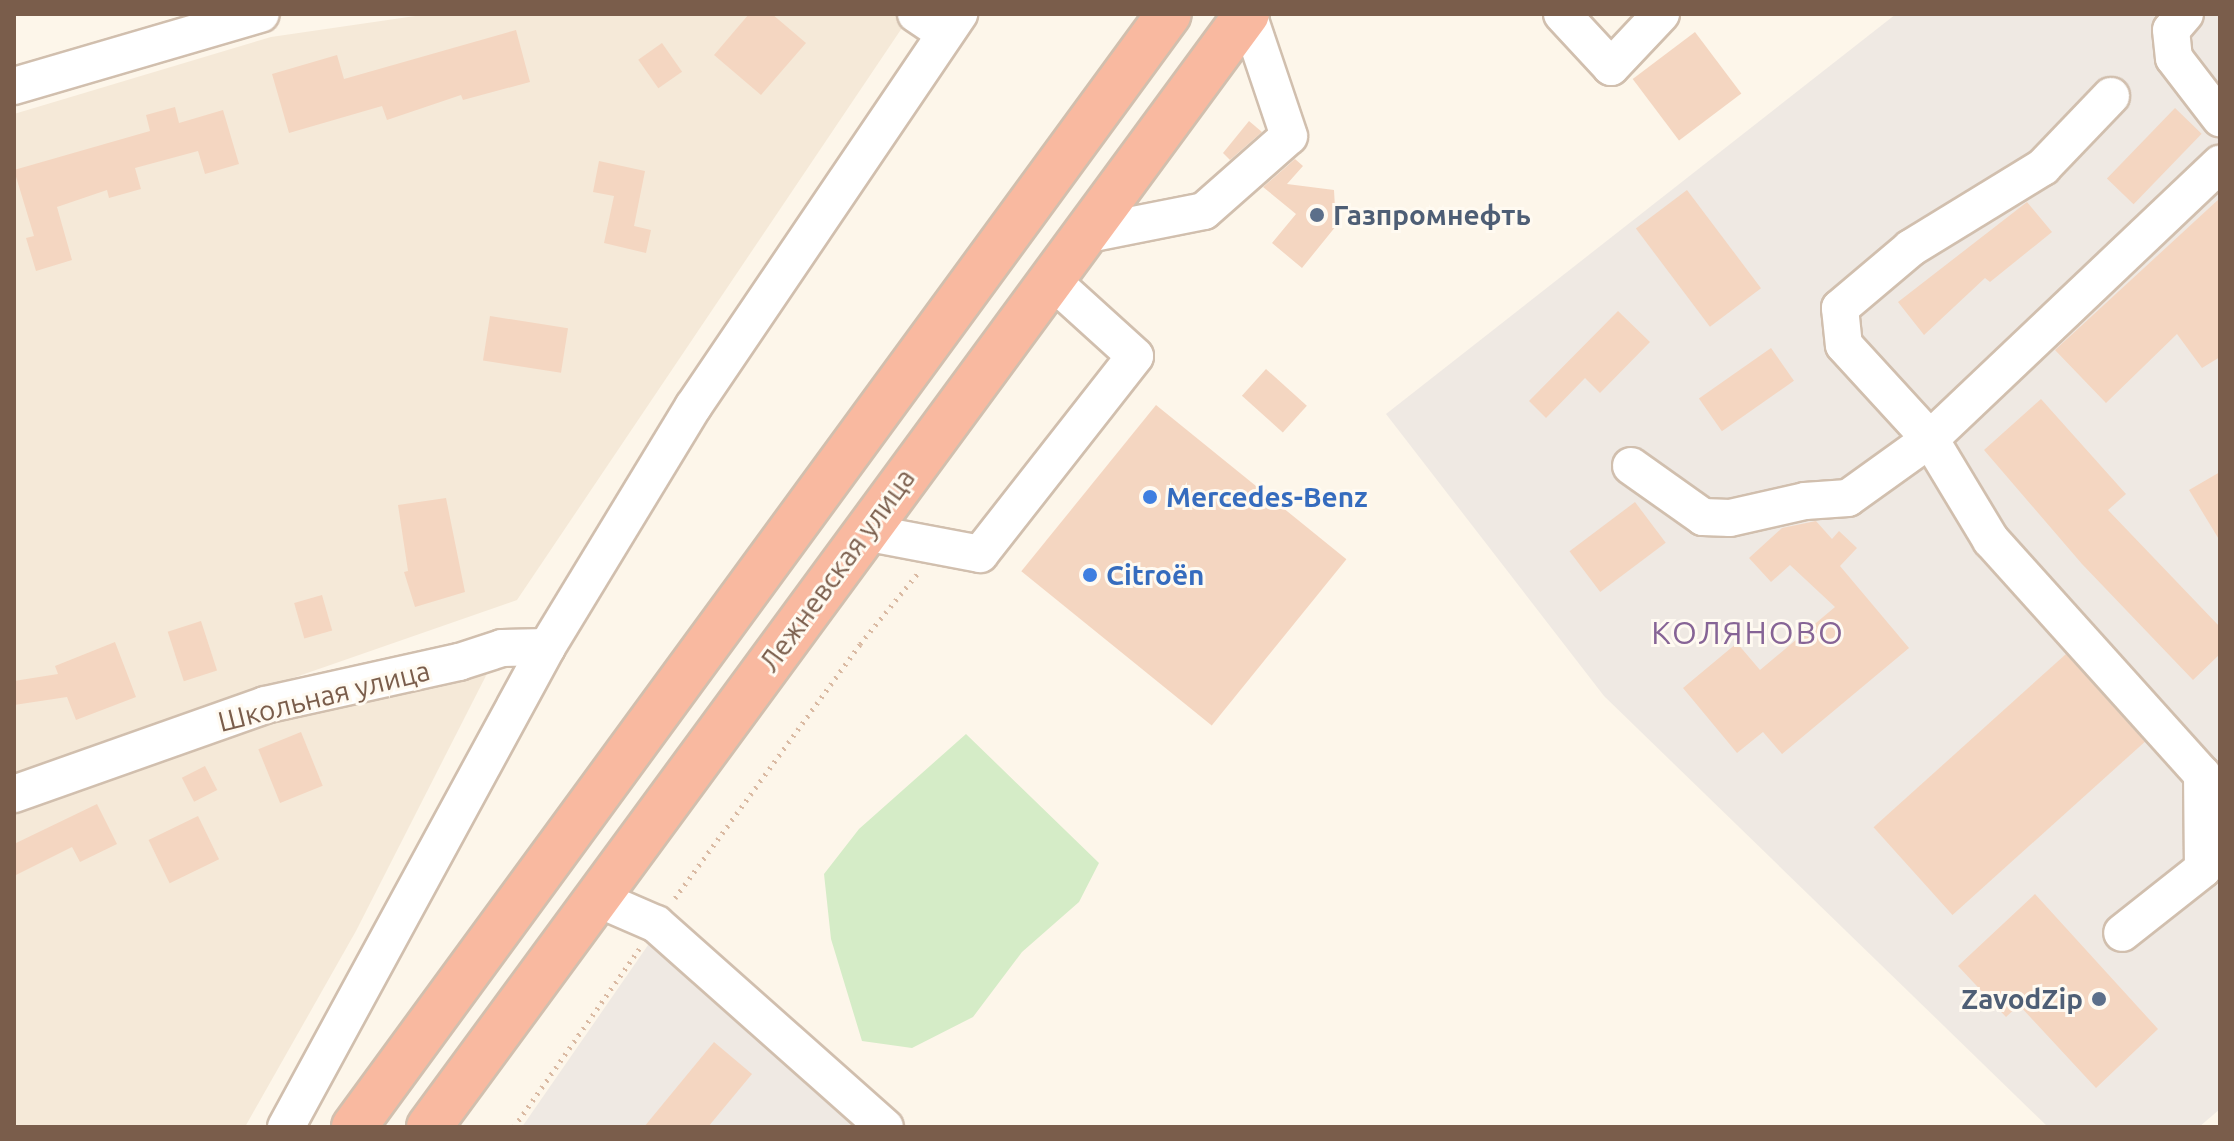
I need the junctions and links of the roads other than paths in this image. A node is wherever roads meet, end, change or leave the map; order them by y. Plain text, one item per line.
1 (261, 14) edge
2 (1169, 14) edge
3 (1248, 14) edge
4 (1562, 14) edge
5 (1661, 14) edge
6 (2185, 14) edge
7 (940, 20) edge
8 (14, 86) edge
9 (2111, 96) dead end
10 (2220, 118) edge
11 (2220, 164) edge
12 (1083, 235) junction
13 (1050, 279) junction
14 (1930, 439) junction
15 (1631, 466) dead end
16 (864, 532) junction
17 (547, 647) junction
18 (14, 794) edge
19 (596, 898) junction
20 (2122, 933) dead end
21 (286, 1127) edge
22 (354, 1127) edge
23 (429, 1127) edge
24 (885, 1127) edge

1 - 8 street
2 - 22 highway
3 - 12 highway, Лежневская улица
3 - 12 street
4 - 5 street
6 - 10 street
7 - 17 street
9 - 14 street
11 - 14 street
12 - 13 highway, Лежневская улица
13 - 16 highway, Лежневская улица
13 - 16 street
14 - 15 street
14 - 20 street
16 - 19 highway, Лежневская улица
17 - 18 street, Школьная улица
17 - 21 street
19 - 23 highway, Лежневская улица
19 - 24 street

